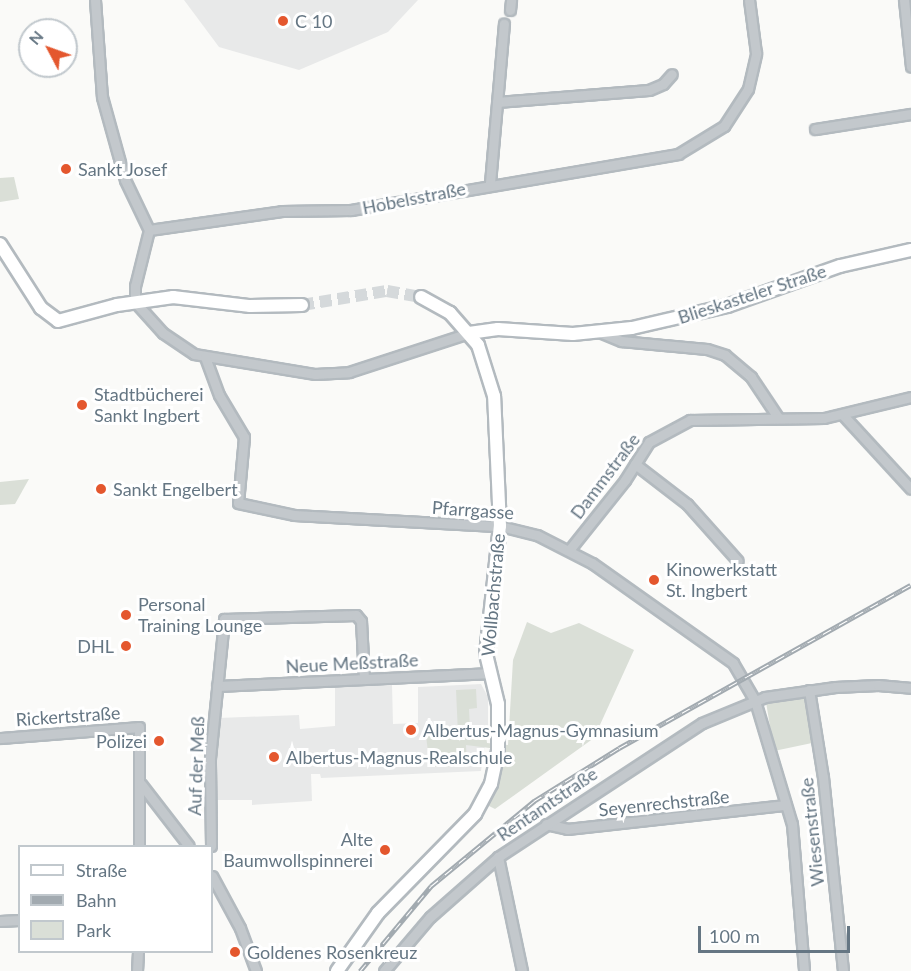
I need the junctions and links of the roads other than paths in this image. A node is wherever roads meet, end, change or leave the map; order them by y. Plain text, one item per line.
1 (95, 0) edge
2 (750, 0) edge
3 (904, 0) edge
4 (504, 24) dead end
5 (911, 67) edge
6 (672, 74) dead end
7 (497, 102) junction
8 (911, 114) edge
9 (815, 129) dead end
10 (490, 183) junction
11 (149, 230) junction
12 (2, 250) edge
13 (911, 250) edge
14 (422, 297) tunnel mouth
15 (135, 302) junction
16 (302, 305) tunnel mouth
17 (469, 333) junction
18 (602, 333) junction
19 (205, 357) junction
20 (911, 397) edge
21 (843, 415) junction
22 (777, 416) junction
23 (635, 464) junction
24 (911, 489) edge
25 (500, 526) junction
26 (570, 549) junction
27 (738, 561) dead end
28 (488, 673) junction
29 (364, 679) junction
30 (217, 686) junction
31 (911, 688) edge
32 (809, 690) junction
33 (755, 700) junction
34 (0, 738) edge
35 (141, 784) junction
36 (786, 805) junction
37 (546, 824) junction
38 (139, 845) edge
39 (188, 845) edge
40 (211, 845) edge
41 (498, 857) junction
42 (213, 878) edge
43 (18, 920) edge
44 (0, 921) edge
45 (138, 953) edge
46 (137, 971) edge
47 (256, 971) edge
48 (336, 971) edge
49 (384, 971) edge
50 (522, 971) edge
51 (804, 971) edge
52 (843, 971) edge

1 - 11 street
2 - 10 street, Hobelsstraße
3 - 5 street
4 - 7 street
6 - 7 street
7 - 10 street
8 - 9 street
10 - 11 street, Hobelsstraße
11 - 15 street
12 - 15 main road
13 - 18 main road, Blieskasteler Straße
14 - 17 main road, Wollbachstraße
15 - 16 main road
15 - 19 street, Blieskasteler Straße
17 - 18 main road, Blieskasteler Straße
17 - 19 street, Blieskasteler Straße
17 - 25 main road, Wollbachstraße
18 - 22 street
19 - 25 street, Pfarrgasse
20 - 21 street, Dammstraße
21 - 22 street, Dammstraße
21 - 24 street
22 - 23 street, Dammstraße
23 - 26 street, Dammstraße
23 - 27 street
25 - 26 street, Pfarrgasse
25 - 28 main road, Wollbachstraße
26 - 33 street, Pfarrgasse
28 - 29 street, Neue Meßstraße
28 - 48 main road, Wollbachstraße
29 - 30 street, Neue Meßstraße
29 - 30 street, Auf der Meß
30 - 40 street, Auf der Meß
31 - 32 street, Rentamtstraße
32 - 33 street, Rentamtstraße
32 - 52 street, Wiesenstraße
33 - 36 street, Pfarrgasse
33 - 37 street, Rentamtstraße
34 - 35 street, Rickertstraße
35 - 38 street
35 - 39 street
36 - 37 street, Seyenrechstraße
36 - 51 street, Pfarrgasse
37 - 41 street, Rentamtstraße
41 - 49 street, Rentamtstraße
41 - 50 street
42 - 47 street
43 - 44 street
45 - 46 street

